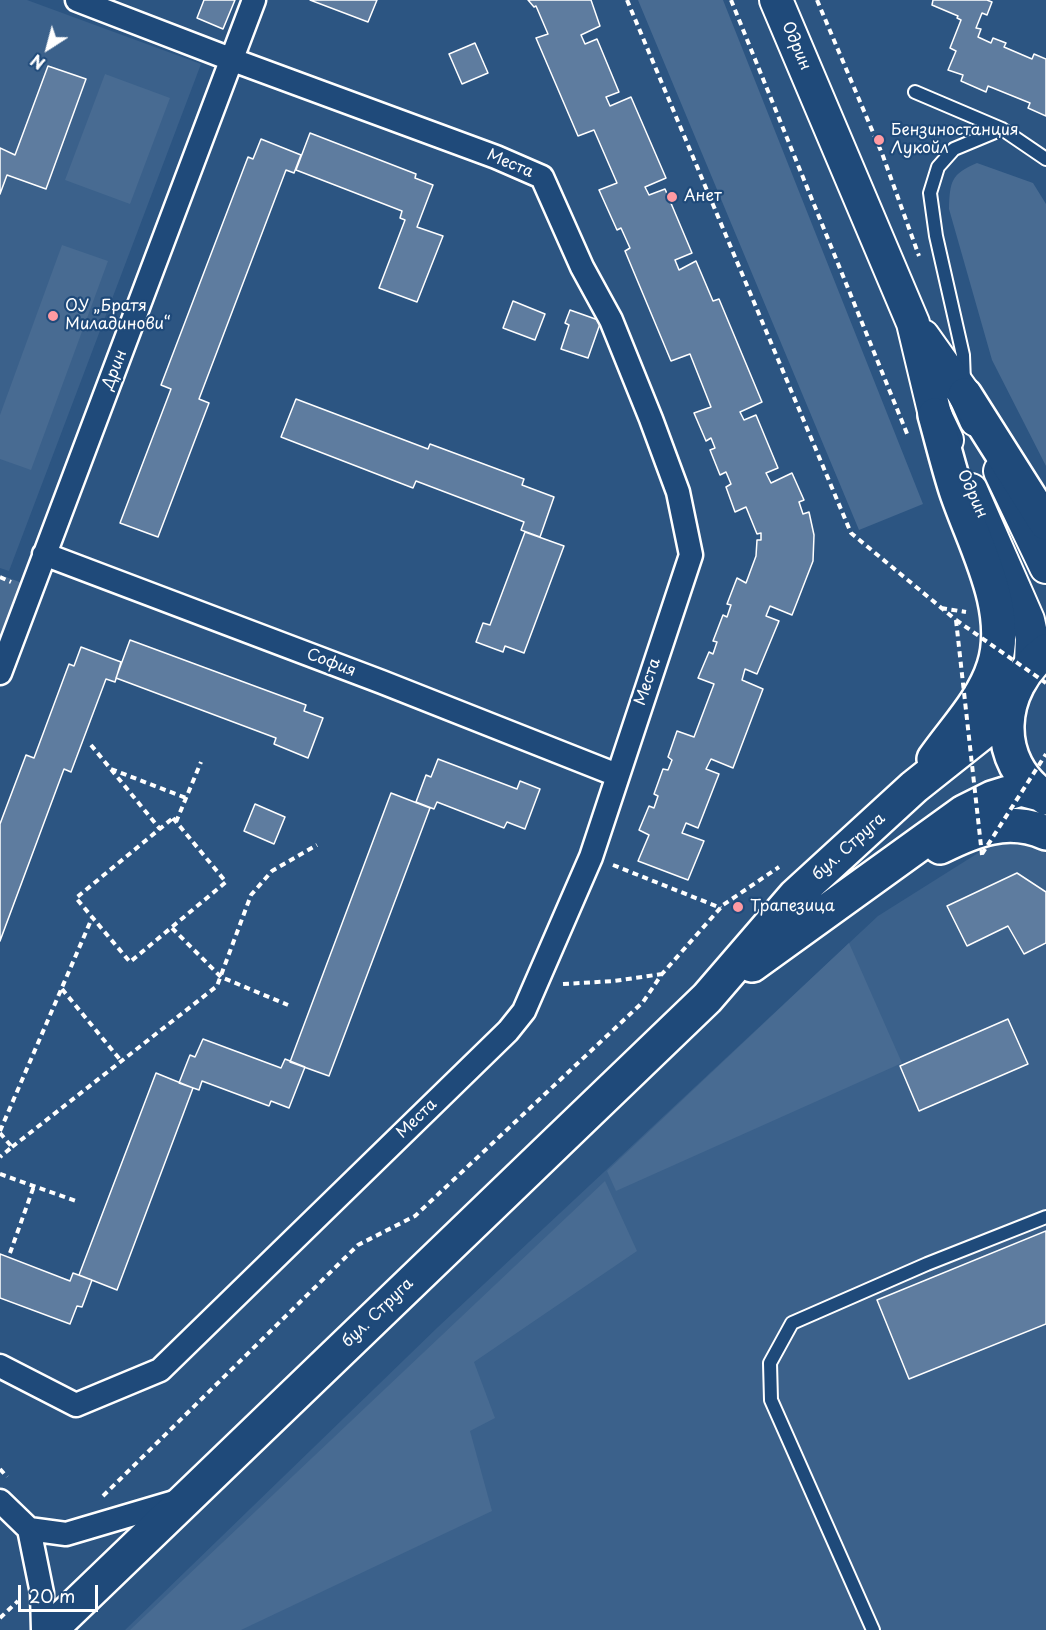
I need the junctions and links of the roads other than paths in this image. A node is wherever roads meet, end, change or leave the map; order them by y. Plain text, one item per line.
1 (77, 0) edge
2 (254, 0) edge
3 (776, 0) edge
4 (233, 60) junction
5 (915, 92) dead end
6 (1002, 129) junction
7 (1046, 159) edge
8 (914, 323) junction
9 (965, 395) junction
10 (935, 415) junction
11 (1046, 523) edge
12 (45, 554) junction
13 (1046, 567) edge
14 (1041, 666) edge
15 (0, 673) edge
16 (1007, 712) junction
17 (617, 775) junction
18 (914, 787) junction
19 (1043, 796) edge
20 (1046, 832) edge
21 (861, 888) junction
22 (707, 998) junction
23 (1046, 1216) edge
24 (0, 1366) edge
25 (185, 1498) junction
26 (0, 1501) edge
27 (29, 1529) junction
28 (43, 1630) edge
29 (50, 1630) edge
30 (873, 1630) edge

1 - 4 street, Места
2 - 4 street, Дрин
3 - 8 main road, Одрин
4 - 12 street, Дрин
4 - 17 street, Места
5 - 6 lane
6 - 7 lane
6 - 9 lane
8 - 9 main road, Одрин
8 - 10 main road, Одрин
9 - 11 main road
9 - 13 main road, Одрин
10 - 14 main road, Одрин
10 - 18 main road
12 - 15 street, Дрин
12 - 17 street, София
14 - 16 main road
16 - 18 main road, бул. Струга
16 - 19 main road
17 - 24 street, Места
18 - 22 main road, бул. Струга
19 - 21 main road, бул. Струга
20 - 21 main road
21 - 22 main road, бул. Струга
22 - 25 main road, бул. Струга
23 - 30 lane
25 - 27 street
25 - 29 main road, бул. Струга
26 - 27 street
27 - 28 street

